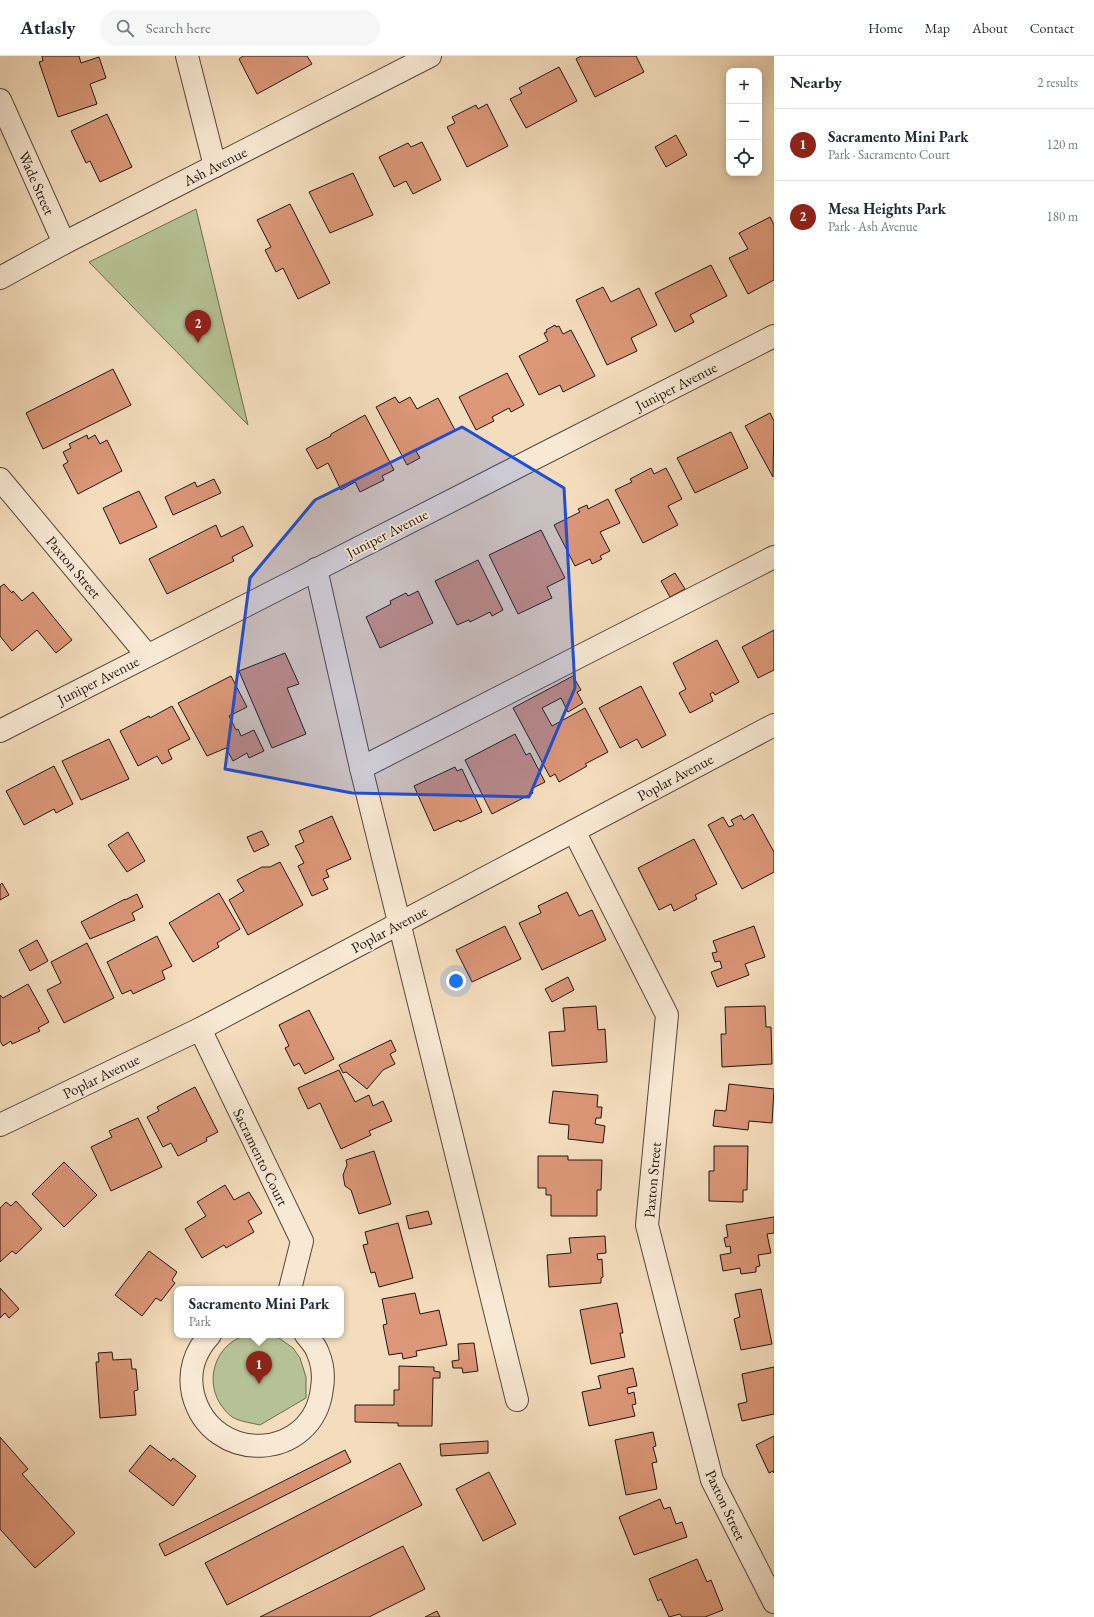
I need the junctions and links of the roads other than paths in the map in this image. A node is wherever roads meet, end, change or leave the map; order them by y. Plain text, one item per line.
1 (187, 56) edge
2 (430, 56) edge
3 (398, 64) edge
4 (0, 100) edge
5 (215, 166) junction
6 (64, 243) junction
7 (0, 278) edge
8 (774, 336) edge
9 (0, 479) edge
10 (774, 557) edge
11 (316, 570) junction
12 (147, 655) junction
13 (774, 725) edge
14 (0, 731) edge
15 (361, 768) junction
16 (574, 831) junction
17 (399, 924) junction
18 (200, 1029) junction
19 (0, 1125) edge
20 (291, 1286) edge
21 (207, 1338) edge
22 (308, 1338) edge
23 (517, 1400) dead end
24 (774, 1602) edge

1 - 5 street
2 - 3 street, Ash Avenue
3 - 5 street, Ash Avenue
4 - 6 street, Wade Street
5 - 6 street, Ash Avenue
6 - 7 street, Ash Avenue
8 - 11 street, Juniper Avenue
9 - 12 street, Paxton Street
10 - 15 street
11 - 12 street, Juniper Avenue
11 - 15 street
12 - 14 street, Juniper Avenue
13 - 16 street, Poplar Avenue
15 - 17 street
16 - 17 street, Poplar Avenue
16 - 24 street, Paxton Street
17 - 18 street, Poplar Avenue
17 - 23 street
18 - 19 street, Poplar Avenue
18 - 20 street, Sacramento Court
21 - 22 street

